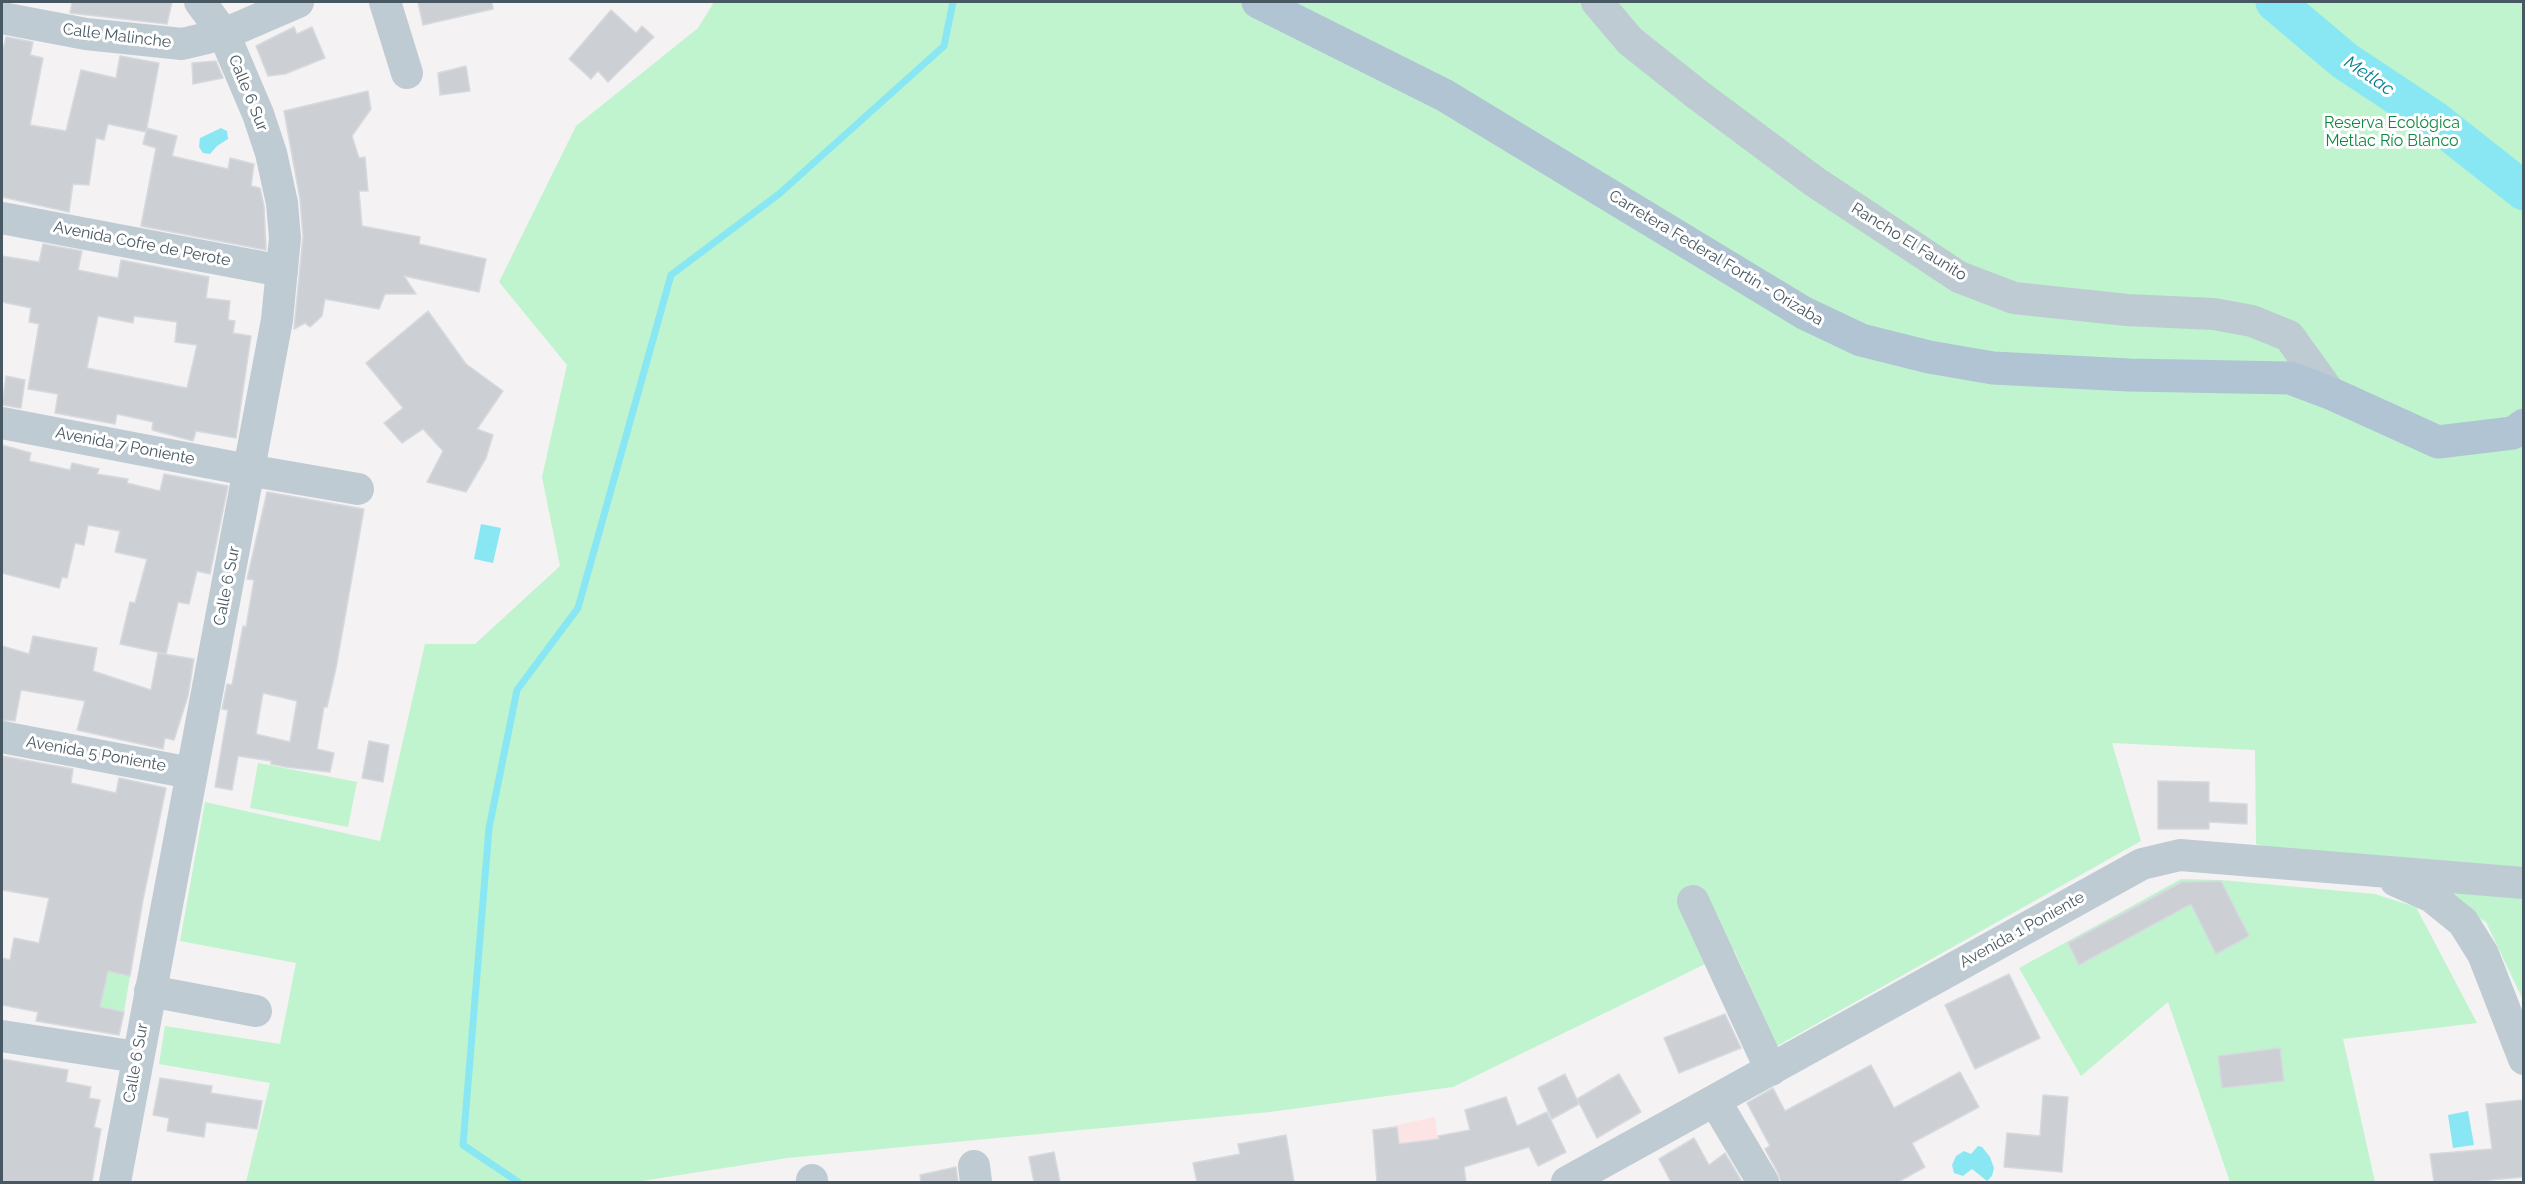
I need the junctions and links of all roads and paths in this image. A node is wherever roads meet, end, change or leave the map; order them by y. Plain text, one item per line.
1 (200, 2) edge
2 (298, 2) edge
3 (385, 2) edge
4 (1258, 2) edge
5 (1597, 2) edge
6 (2, 18) edge
7 (224, 34) junction
8 (407, 73) dead end
9 (2, 218) edge
10 (282, 271) junction
11 (2330, 393) junction
12 (2, 423) edge
13 (2523, 425) edge
14 (248, 470) junction
15 (358, 489) dead end
16 (2, 737) edge
17 (191, 773) junction
18 (2376, 871) junction
19 (2523, 883) edge
20 (1693, 901) dead end
21 (150, 991) junction
22 (256, 1011) dead end
23 (2, 1036) edge
24 (137, 1057) junction
25 (2523, 1059) edge
26 (1772, 1070) junction
27 (1715, 1101) junction
28 (115, 1182) edge
29 (1567, 1182) edge
30 (1763, 1182) edge

1 - 7 street, Calle 6 Sur
2 - 7 street, Calle Malinche
3 - 8 street
4 - 11 main road, Carretera Federal Fortín - Orizaba
5 - 11 street, Rancho El Faunito
6 - 7 street, Calle Malinche
7 - 10 street, Calle 6 Sur
9 - 10 street, Avenida Cofre de Perote
10 - 14 street, Calle 6 Sur
11 - 13 main road, Carretera Federal Fortín - Orizaba
12 - 14 street, Avenida 7 Poniente
14 - 15 street, Avenida 7 Poniente
14 - 17 street, Calle 6 Sur
16 - 17 street, Avenida 5 Poniente
17 - 21 street, Calle 6 Sur
18 - 19 street, Avenida 1 Poniente
18 - 25 street
18 - 26 street, Avenida 1 Poniente
20 - 26 street
21 - 22 street
21 - 24 street, Calle 6 Sur
23 - 24 street
24 - 28 street, Calle 6 Sur
26 - 27 street, Avenida 1 Poniente
27 - 29 street, Avenida 1 Poniente
27 - 30 street

